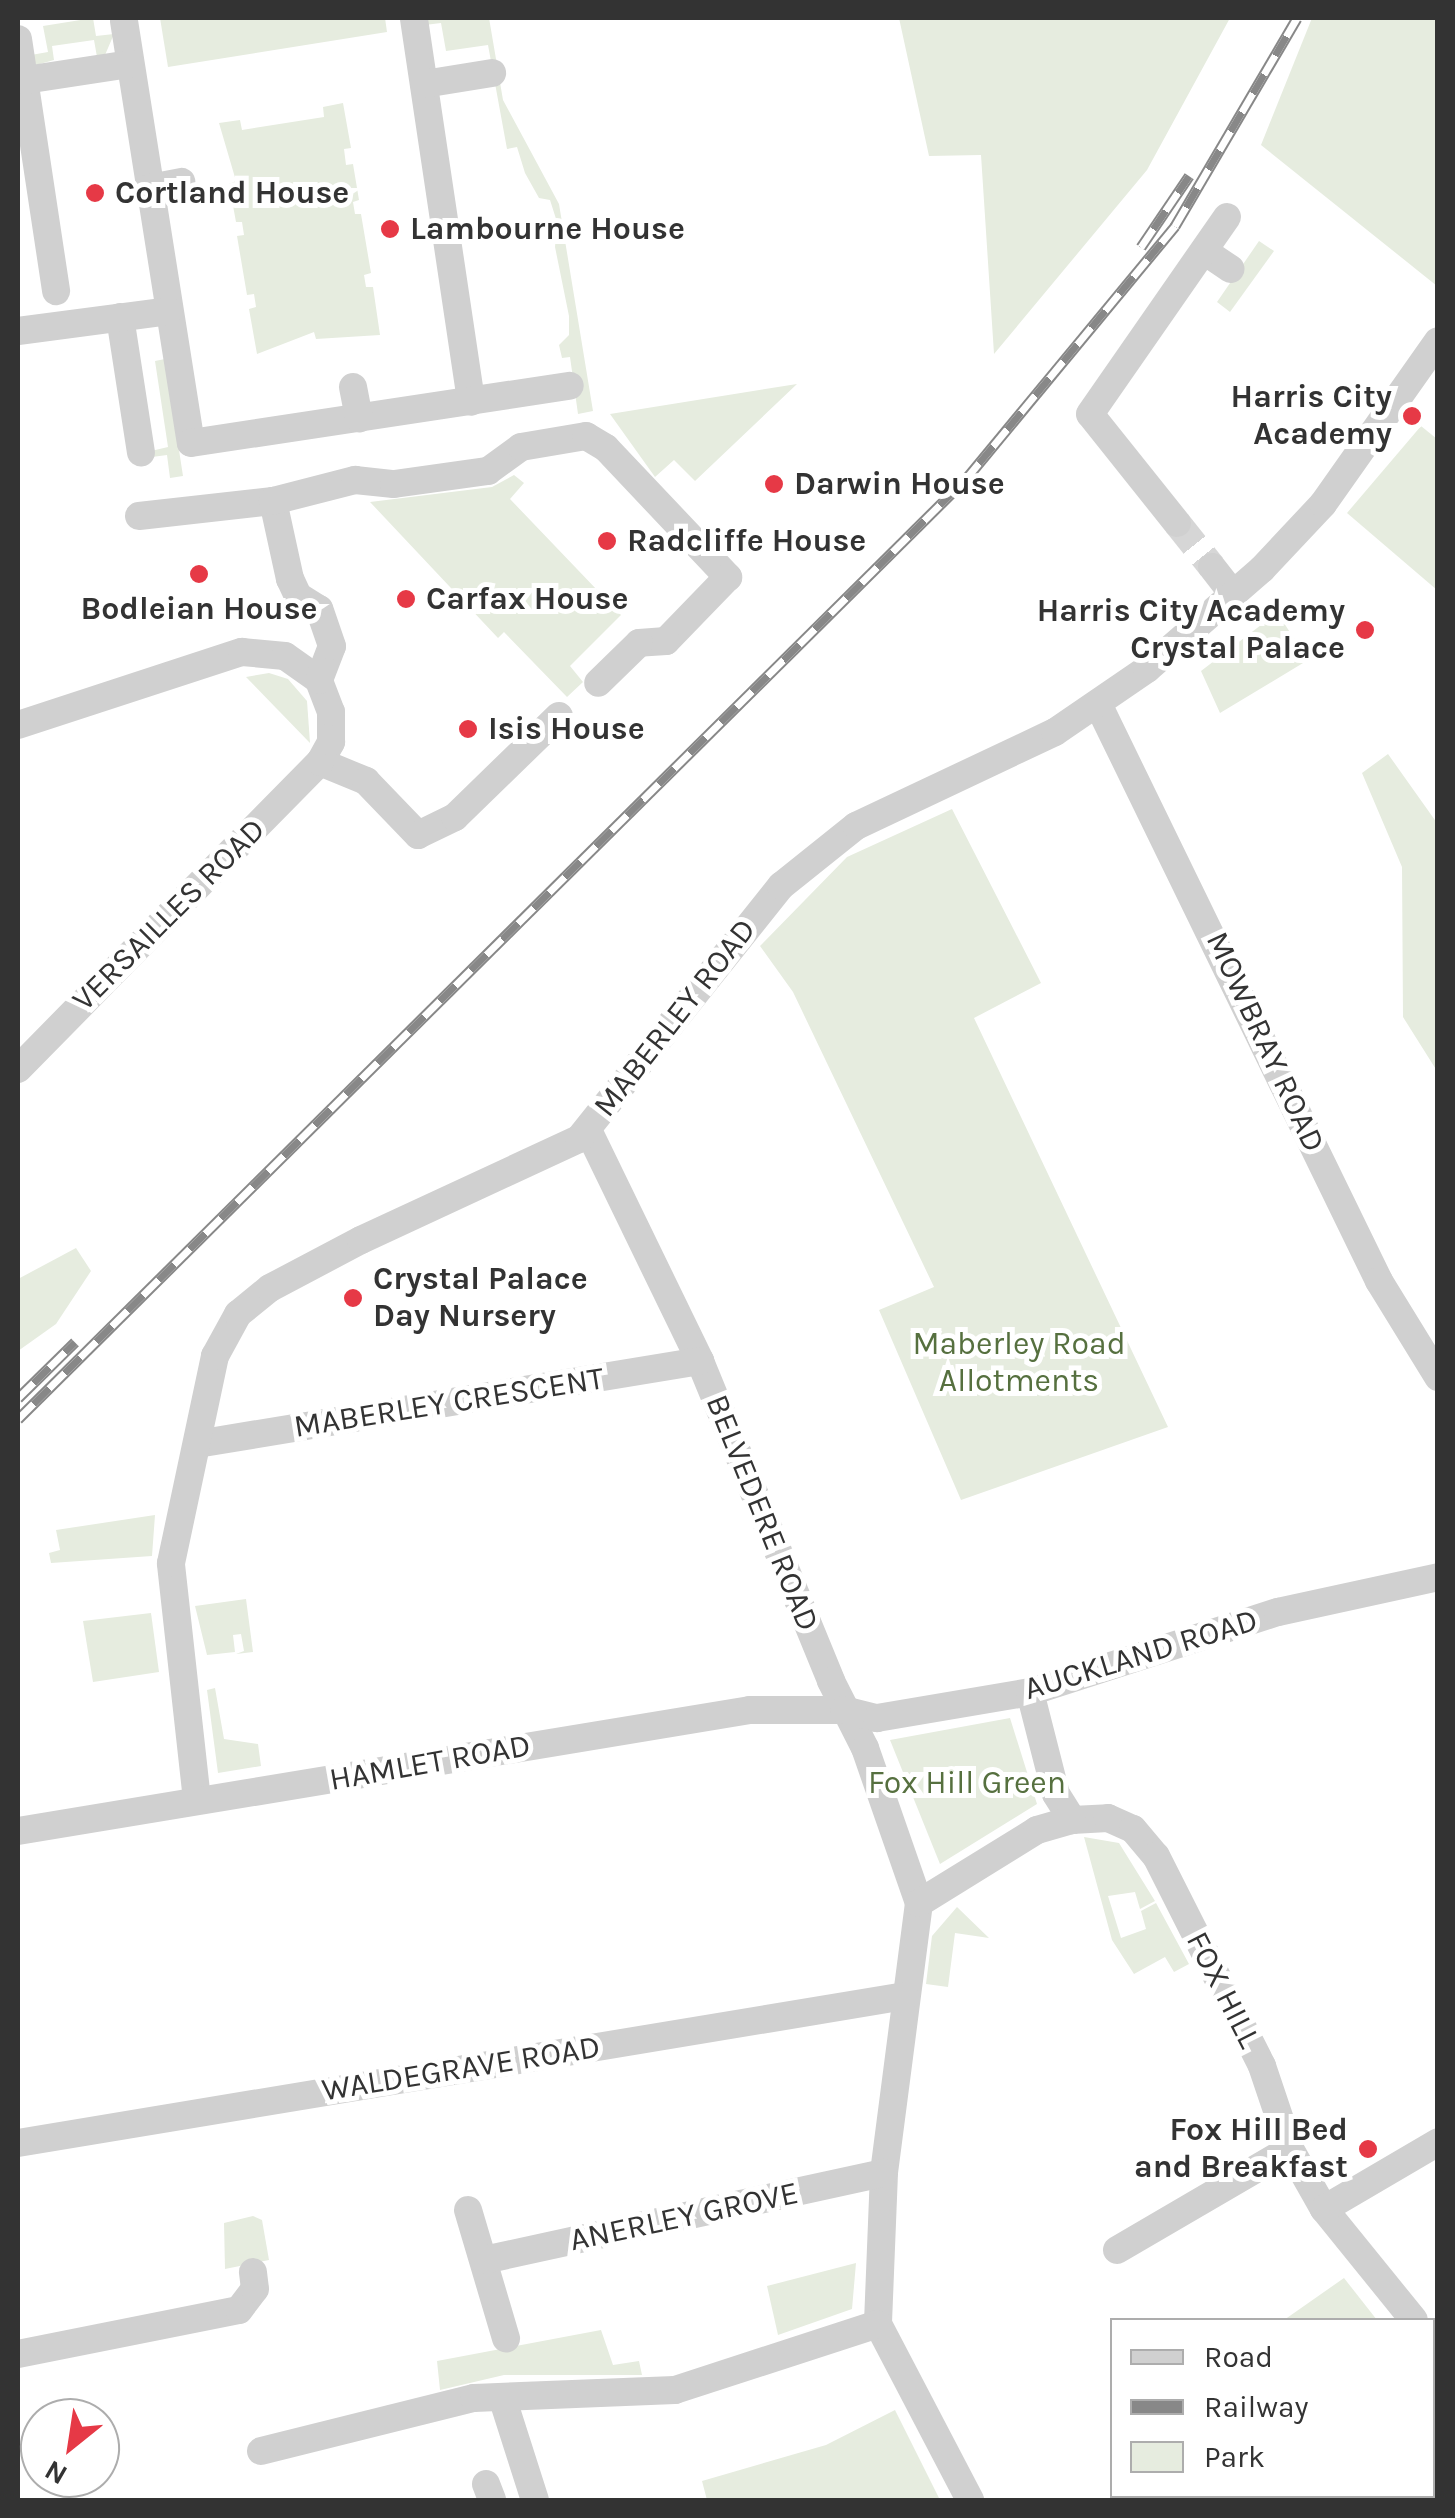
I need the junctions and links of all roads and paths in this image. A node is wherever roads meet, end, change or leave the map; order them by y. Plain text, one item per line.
1 (414, 19) edge
2 (124, 21) dead end
3 (18, 39) edge
4 (130, 64) junction
5 (492, 73) dead end
6 (25, 80) junction
7 (424, 84) junction
8 (180, 182) dead end
9 (150, 188) junction
10 (1227, 217) dead end
11 (1204, 251) junction
12 (1231, 269) dead end
13 (56, 291) dead end
14 (170, 311) junction
15 (120, 317) junction
16 (18, 331) edge
17 (1438, 341) edge
18 (570, 386) dead end
19 (354, 387) dead end
20 (471, 402) junction
21 (358, 418) junction
22 (142, 452) dead end
23 (272, 501) junction
24 (139, 516) dead end
25 (1178, 524) tunnel mouth
26 (1212, 566) tunnel mouth
27 (1233, 594) junction
28 (320, 680) junction
29 (598, 683) dead end
30 (1098, 704) junction
31 (559, 716) dead end
32 (18, 725) edge
33 (320, 762) junction
34 (18, 1069) edge
35 (588, 1130) junction
36 (700, 1361) junction
37 (1438, 1376) edge
38 (196, 1444) junction
39 (1438, 1576) edge
40 (1030, 1692) junction
41 (844, 1710) junction
42 (197, 1800) junction
43 (1072, 1820) junction
44 (18, 1831) edge
45 (919, 1904) junction
46 (905, 1996) junction
47 (1438, 2142) edge
48 (18, 2143) edge
49 (1290, 2149) junction
50 (884, 2174) junction
51 (1324, 2209) junction
52 (468, 2210) dead end
53 (1118, 2250) dead end
54 (484, 2260) junction
55 (252, 2272) dead end
56 (1412, 2318) edge
57 (878, 2324) junction
58 (506, 2338) dead end
59 (18, 2354) edge
60 (502, 2400) junction
61 (260, 2451) dead end
62 (536, 2500) edge
63 (970, 2500) edge

1 - 7 street
2 - 4 street
3 - 6 street
4 - 6 street
4 - 9 street
5 - 7 street
6 - 13 street
7 - 20 street
8 - 9 street
9 - 14 street
10 - 11 street
11 - 12 street
11 - 25 street
14 - 15 street
14 - 21 street
15 - 16 street
15 - 22 street
17 - 27 street, MABERLEY ROAD
18 - 20 street
19 - 21 street
20 - 21 street
23 - 24 street
23 - 28 street
23 - 29 street
26 - 27 street
27 - 30 street, MABERLEY ROAD
28 - 32 street
28 - 33 street
30 - 35 street, MABERLEY ROAD
30 - 37 street, MOWBRAY ROAD
31 - 33 street
33 - 34 street, VERSAILLES ROAD
35 - 36 street, BELVEDERE ROAD
35 - 38 street, MABERLEY ROAD
36 - 38 street, MABERLEY CRESCENT
36 - 41 street, BELVEDERE ROAD
38 - 42 street, MABERLEY ROAD
39 - 40 street, AUCKLAND ROAD
40 - 41 street, AUCKLAND ROAD
40 - 43 street
41 - 42 street, HAMLET ROAD
41 - 45 street, BELVEDERE ROAD
42 - 44 street, HAMLET ROAD
43 - 45 street
43 - 49 street, FOX HILL
45 - 46 street, BELVEDERE ROAD
46 - 48 street, WALDEGRAVE ROAD
46 - 50 street, BELVEDERE ROAD
47 - 51 street
49 - 51 street, FOX HILL
49 - 53 street
50 - 54 street, ANERLEY GROVE
50 - 57 street, BELVEDERE ROAD
51 - 56 street, FOX HILL
52 - 54 street
54 - 58 street
55 - 59 street
57 - 60 street
57 - 63 street, BELVEDERE ROAD
60 - 61 street
60 - 62 street

